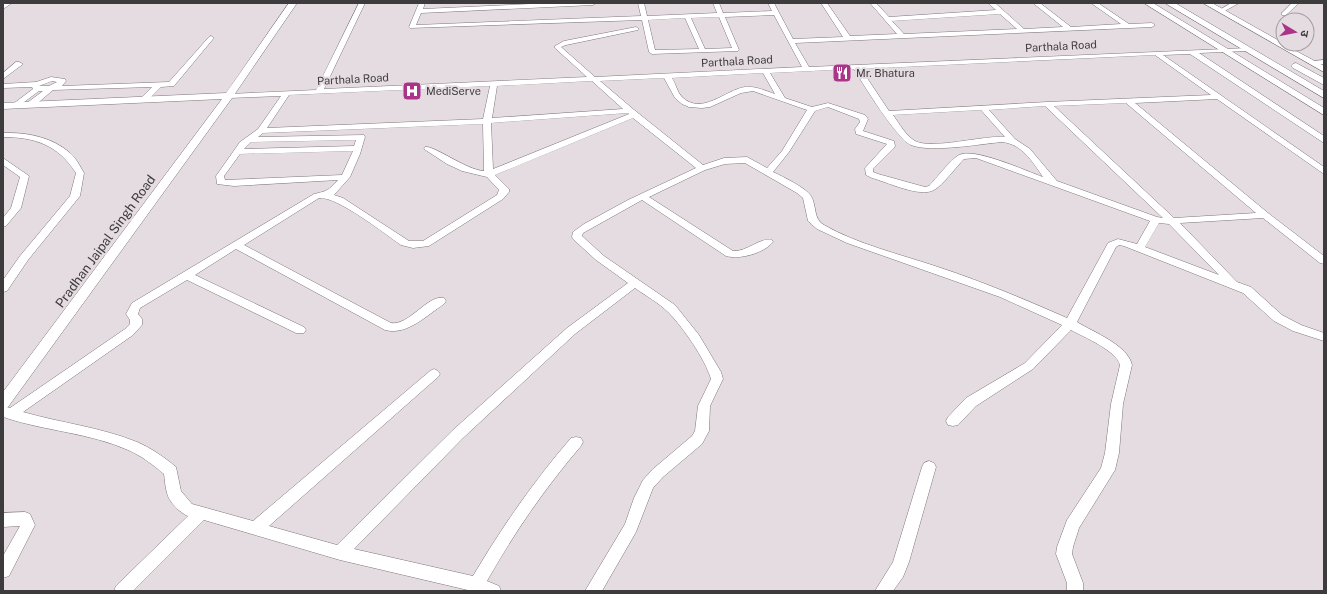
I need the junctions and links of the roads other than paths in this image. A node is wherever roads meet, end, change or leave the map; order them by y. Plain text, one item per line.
1 (9, 3) edge
2 (293, 3) edge
3 (362, 3) edge
4 (422, 3) edge
5 (594, 3) edge
6 (641, 3) edge
7 (716, 3) edge
8 (771, 3) edge
9 (824, 3) edge
10 (873, 3) edge
11 (991, 3) edge
12 (1036, 3) edge
13 (1094, 3) edge
14 (1148, 3) edge
15 (1169, 3) edge
16 (1207, 3) edge
17 (1236, 3) edge
18 (1296, 3) edge
19 (464, 6) edge
20 (3, 7) edge
21 (419, 10) junction
22 (1221, 11) junction
23 (776, 12) junction
24 (1001, 12) junction
25 (1286, 12) edge
26 (506, 13) edge
27 (721, 15) junction
28 (687, 16) junction
29 (644, 18) junction
30 (887, 19) junction
31 (1152, 25) dead end
32 (1128, 26) junction
33 (636, 29) dead end
34 (1070, 29) junction
35 (1023, 31) junction
36 (902, 36) junction
37 (211, 38) dead end
38 (848, 38) junction
39 (791, 41) junction
40 (1246, 49) junction
41 (1223, 50) junction
42 (703, 51) junction
43 (1191, 51) junction
44 (1156, 53) junction
45 (1324, 62) edge
46 (1290, 63) dead end
47 (1314, 63) junction
48 (19, 64) dead end
49 (856, 67) junction
50 (806, 69) junction
51 (1324, 69) edge
52 (765, 71) junction
53 (666, 76) junction
54 (3, 77) edge
55 (178, 77) junction
56 (595, 79) junction
57 (61, 82) junction
58 (1324, 82) edge
59 (494, 84) junction
60 (158, 85) junction
61 (3, 86) edge
62 (37, 86) junction
63 (51, 88) junction
64 (319, 92) junction
65 (287, 93) junction
66 (1324, 95) edge
67 (229, 96) junction
68 (1219, 98) junction
69 (782, 99) junction
70 (143, 100) junction
71 (1128, 101) junction
72 (1048, 104) junction
73 (30, 105) junction
74 (3, 106) edge
75 (16, 106) junction
76 (812, 108) junction
77 (983, 108) junction
78 (1324, 112) edge
79 (632, 113) junction
80 (888, 113) junction
81 (487, 121) junction
82 (261, 131) junction
83 (3, 135) edge
84 (248, 140) junction
85 (1012, 140) junction
86 (1324, 140) edge
87 (912, 142) junction
88 (891, 143) junction
89 (943, 144) junction
90 (358, 148) junction
91 (428, 149) dead end
92 (237, 152) junction
93 (977, 156) junction
94 (3, 161) edge
95 (702, 168) junction
96 (1324, 171) edge
97 (768, 172) junction
98 (489, 174) junction
99 (346, 177) junction
100 (1054, 185) junction
101 (329, 195) junction
102 (643, 197) junction
103 (1265, 215) junction
104 (1156, 220) junction
105 (1172, 221) junction
106 (3, 224) edge
107 (768, 242) dead end
108 (236, 245) junction
109 (1139, 248) junction
110 (1324, 261) edge
111 (187, 275) junction
112 (635, 283) junction
113 (1235, 285) junction
114 (3, 288) edge
115 (440, 301) dead end
116 (1070, 324) junction
117 (300, 330) dead end
118 (1324, 337) edge
119 (434, 374) dead end
120 (6, 409) edge
121 (953, 421) dead end
122 (576, 442) dead end
123 (929, 467) dead end
124 (200, 513) junction
125 (3, 520) edge
126 (256, 528) junction
127 (340, 552) junction
128 (3, 570) edge
129 (476, 585) junction
130 (122, 591) edge
131 (493, 591) edge
132 (593, 591) edge
133 (883, 591) edge
134 (1075, 591) edge

1 - 20 street
2 - 67 street, Pradhan Jaipal Singh Road
3 - 64 street
4 - 21 street
5 - 26 street
6 - 29 street
7 - 27 street
8 - 23 street
9 - 38 street
10 - 30 street
11 - 24 street
12 - 34 street
13 - 32 street
14 - 41 street
15 - 40 main road
16 - 22 street
17 - 22 street
18 - 25 street
19 - 21 street
19 - 26 street
21 - 26 street
22 - 47 street
23 - 27 street
23 - 39 street
24 - 30 street
24 - 35 street
26 - 29 street
27 - 28 street
27 - 42 street
28 - 29 street
28 - 42 street
29 - 42 street
30 - 36 street
31 - 32 street
32 - 34 street
33 - 56 street
34 - 35 street
35 - 36 street
36 - 38 street
37 - 55 street
38 - 39 street
39 - 50 street
40 - 41 street, Parthala Road
40 - 66 main road
41 - 43 street, Parthala Road
41 - 78 street
43 - 44 street, Parthala Road
43 - 86 street
44 - 49 street, Parthala Road
44 - 68 street
45 - 47 street
46 - 58 main road
47 - 51 street
48 - 54 street
49 - 50 street, Parthala Road
49 - 80 street
50 - 52 street, Parthala Road
52 - 53 street, Parthala Road
52 - 69 street
53 - 56 street, Parthala Road
53 - 69 street
55 - 57 street
55 - 60 street
56 - 59 street, Parthala Road
56 - 79 street
57 - 62 street
57 - 63 street
59 - 64 street, Parthala Road
59 - 81 street
60 - 63 street
60 - 70 street
61 - 62 street
62 - 63 street
62 - 75 street
63 - 73 street
64 - 65 street, Parthala Road
65 - 67 street, Parthala Road
65 - 82 street
67 - 70 street
67 - 120 street, Pradhan Jaipal Singh Road
68 - 71 street
68 - 96 street
69 - 76 street
70 - 73 street
71 - 72 street
71 - 103 street
72 - 77 street
72 - 105 street
73 - 75 street
74 - 75 street
76 - 88 street
76 - 97 street
77 - 80 street
77 - 85 street
79 - 81 street
79 - 95 street
79 - 98 street
80 - 87 street
81 - 82 street
81 - 98 street
82 - 84 street
83 - 114 street
84 - 90 street
84 - 92 street
85 - 89 street
85 - 100 street
87 - 88 street
87 - 89 street
88 - 93 street
89 - 93 street
90 - 92 street
90 - 99 street
91 - 98 street
92 - 99 street
93 - 100 street
94 - 106 street
95 - 97 street
95 - 102 street
97 - 116 street
98 - 101 street
99 - 101 street
100 - 104 street
101 - 108 street
102 - 107 street
102 - 112 street
103 - 105 street
103 - 110 street
104 - 105 street
104 - 109 street
105 - 113 street
108 - 111 street
108 - 115 street
109 - 113 street
109 - 116 street
111 - 117 street
111 - 120 street
112 - 127 street
112 - 132 street
113 - 118 street
116 - 121 street
116 - 134 street
119 - 126 street
120 - 124 street
122 - 129 street
123 - 133 street
124 - 126 street
124 - 130 street
125 - 128 street
126 - 127 street
127 - 129 street
129 - 131 street

